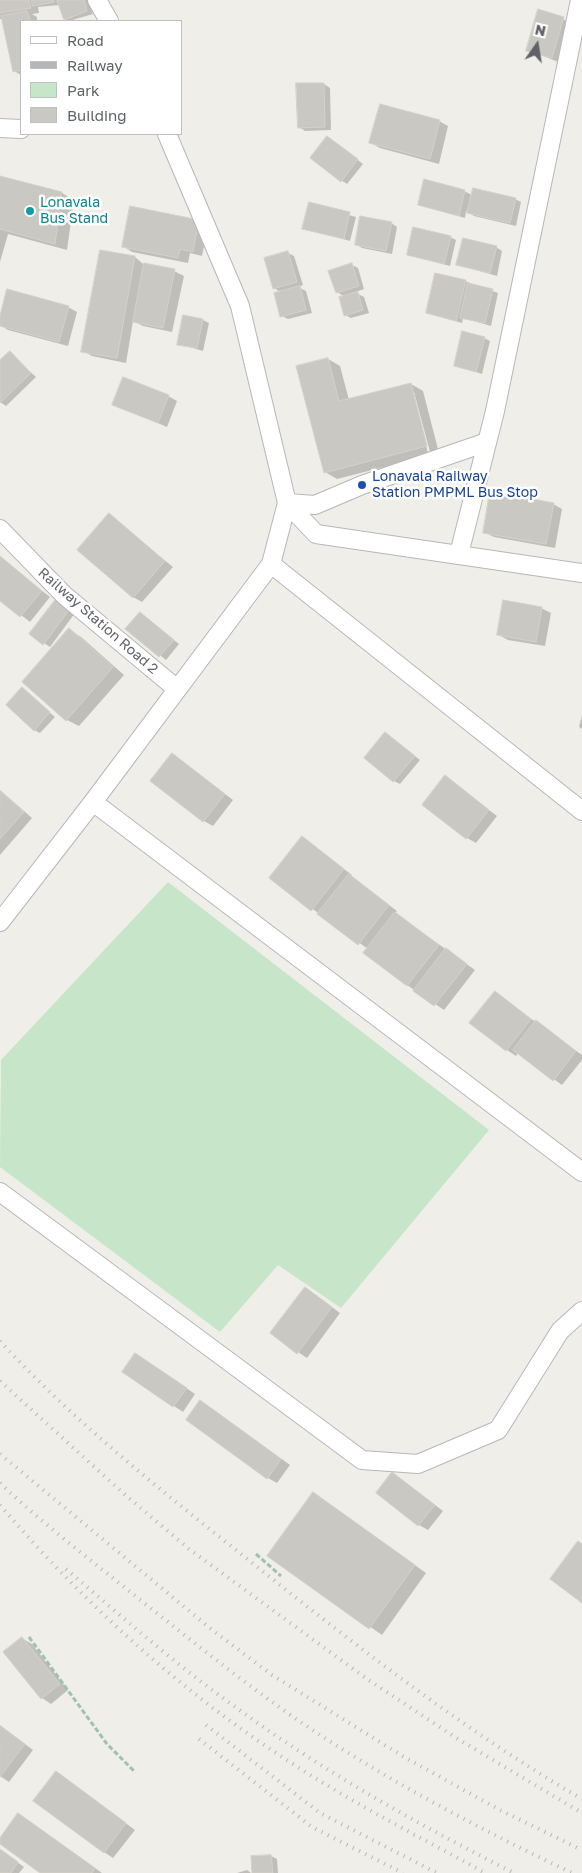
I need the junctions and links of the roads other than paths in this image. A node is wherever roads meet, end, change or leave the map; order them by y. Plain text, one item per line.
1 (97, 0) edge
2 (580, 0) edge
3 (108, 20) edge
4 (575, 57) edge
5 (0, 128) edge
6 (20, 129) edge
7 (167, 135) edge
8 (487, 442) junction
9 (287, 503) junction
10 (0, 529) edge
11 (459, 554) junction
12 (271, 564) junction
13 (582, 573) edge
14 (177, 689) junction
15 (93, 802) junction
16 (582, 811) edge
17 (0, 922) edge
18 (582, 1172) edge
19 (0, 1192) edge
20 (582, 1311) edge

1 - 3 street
2 - 4 street
4 - 8 street
5 - 6 street
7 - 9 street
8 - 9 street
8 - 11 street
9 - 11 street
9 - 12 street
10 - 14 street, Railway Station Road 2
11 - 13 street
12 - 14 street
12 - 16 street
14 - 15 street
15 - 17 street
15 - 18 street
19 - 20 street

